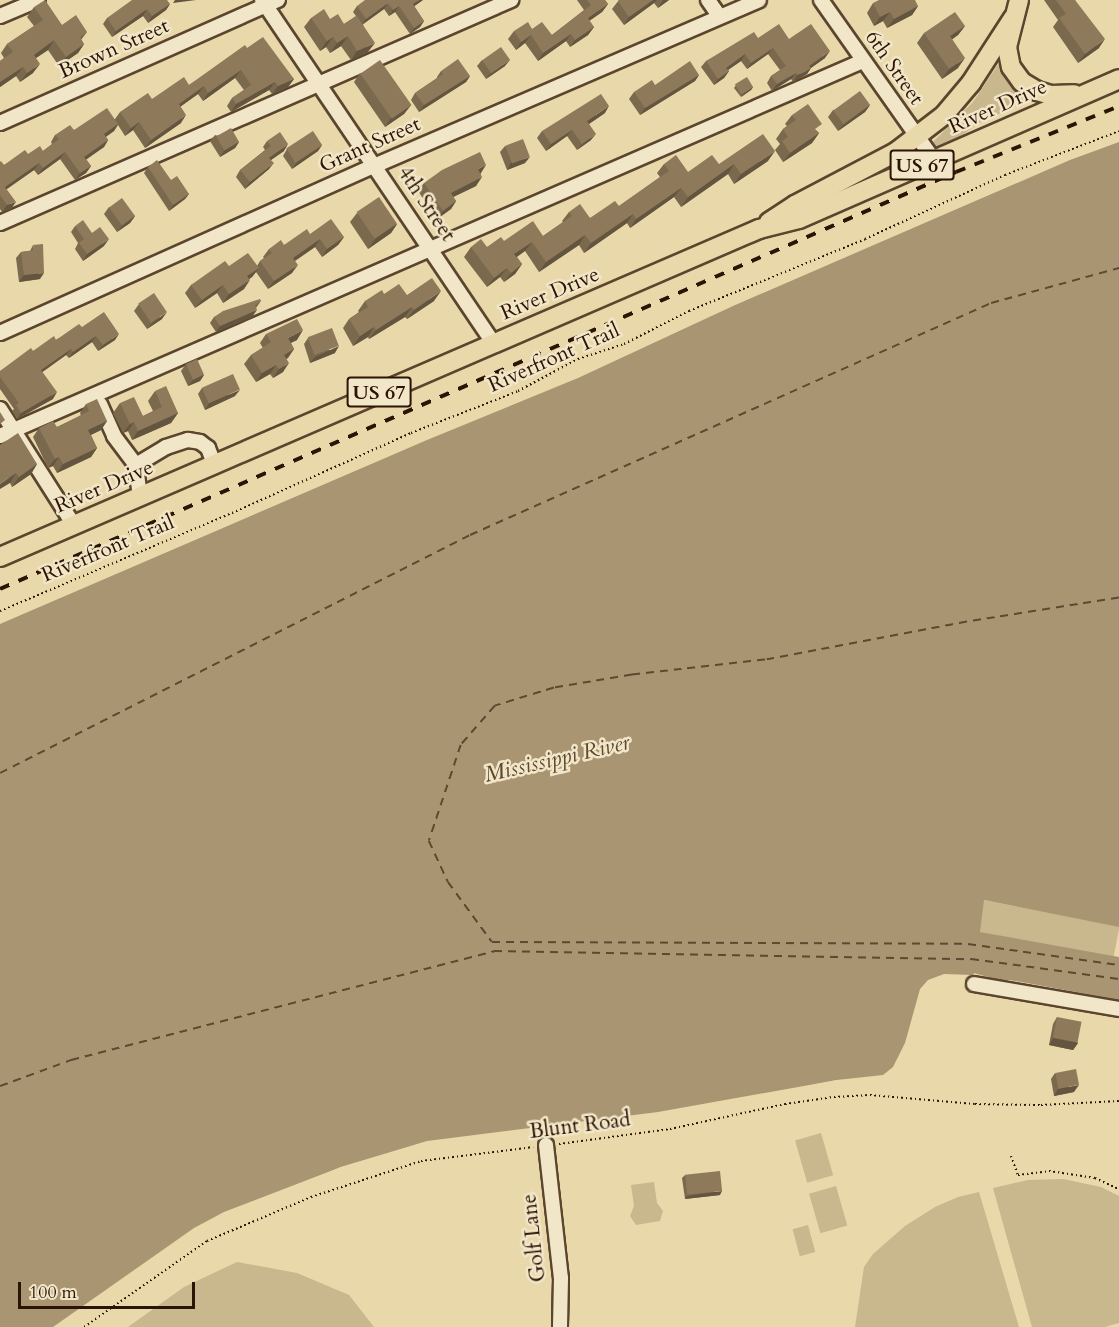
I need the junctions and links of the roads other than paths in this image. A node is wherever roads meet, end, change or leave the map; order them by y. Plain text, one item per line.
1 (38, 0) edge
2 (511, 0) edge
3 (708, 0) edge
4 (759, 0) edge
5 (821, 0) edge
6 (1019, 0) edge
7 (269, 2) edge
8 (0, 16) edge
9 (719, 16) junction
10 (1012, 18) junction
11 (863, 61) junction
12 (1119, 79) edge
13 (319, 84) junction
14 (1082, 93) junction
15 (0, 123) edge
16 (917, 137) junction
17 (934, 160) junction
18 (374, 166) junction
19 (0, 223) edge
20 (759, 229) junction
21 (431, 249) junction
22 (0, 333) edge
23 (493, 343) junction
24 (95, 395) junction
25 (0, 410) edge
26 (13, 430) junction
27 (0, 436) edge
28 (214, 464) junction
29 (136, 465) junction
30 (140, 496) junction
31 (74, 525) junction
32 (0, 557) edge
33 (974, 984) dead end
34 (1119, 1009) edge
35 (546, 1145) road end
36 (560, 1327) edge

1 - 8 street
2 - 13 street
3 - 9 street
4 - 9 street, Grant Street
5 - 11 street, 6th Street
6 - 10 main road, US 67
7 - 13 street, 4th Street
7 - 15 street, Brown Street
9 - 18 street, Grant Street
10 - 14 main road
10 - 16 main road, US 67
11 - 16 street, 6th Street
11 - 21 street
12 - 14 main road, River Drive / US 67
13 - 18 street, 4th Street
13 - 19 street
14 - 17 main road, River Drive / US 67
16 - 17 street, 6th Street
16 - 20 main road, US 67
17 - 20 main road, River Drive / US 67
18 - 21 street, 4th Street
18 - 22 street, Grant Street
20 - 23 main road, River Drive / US 67
21 - 23 street, 4th Street
21 - 24 street
23 - 28 main road, River Drive / US 67
24 - 26 street
24 - 29 street
25 - 26 street
26 - 27 street
26 - 31 street
28 - 29 street
28 - 30 main road, River Drive / US 67
29 - 30 street
30 - 31 main road, River Drive / US 67
31 - 32 main road, River Drive / US 67
33 - 34 street
35 - 36 street, Golf Lane

